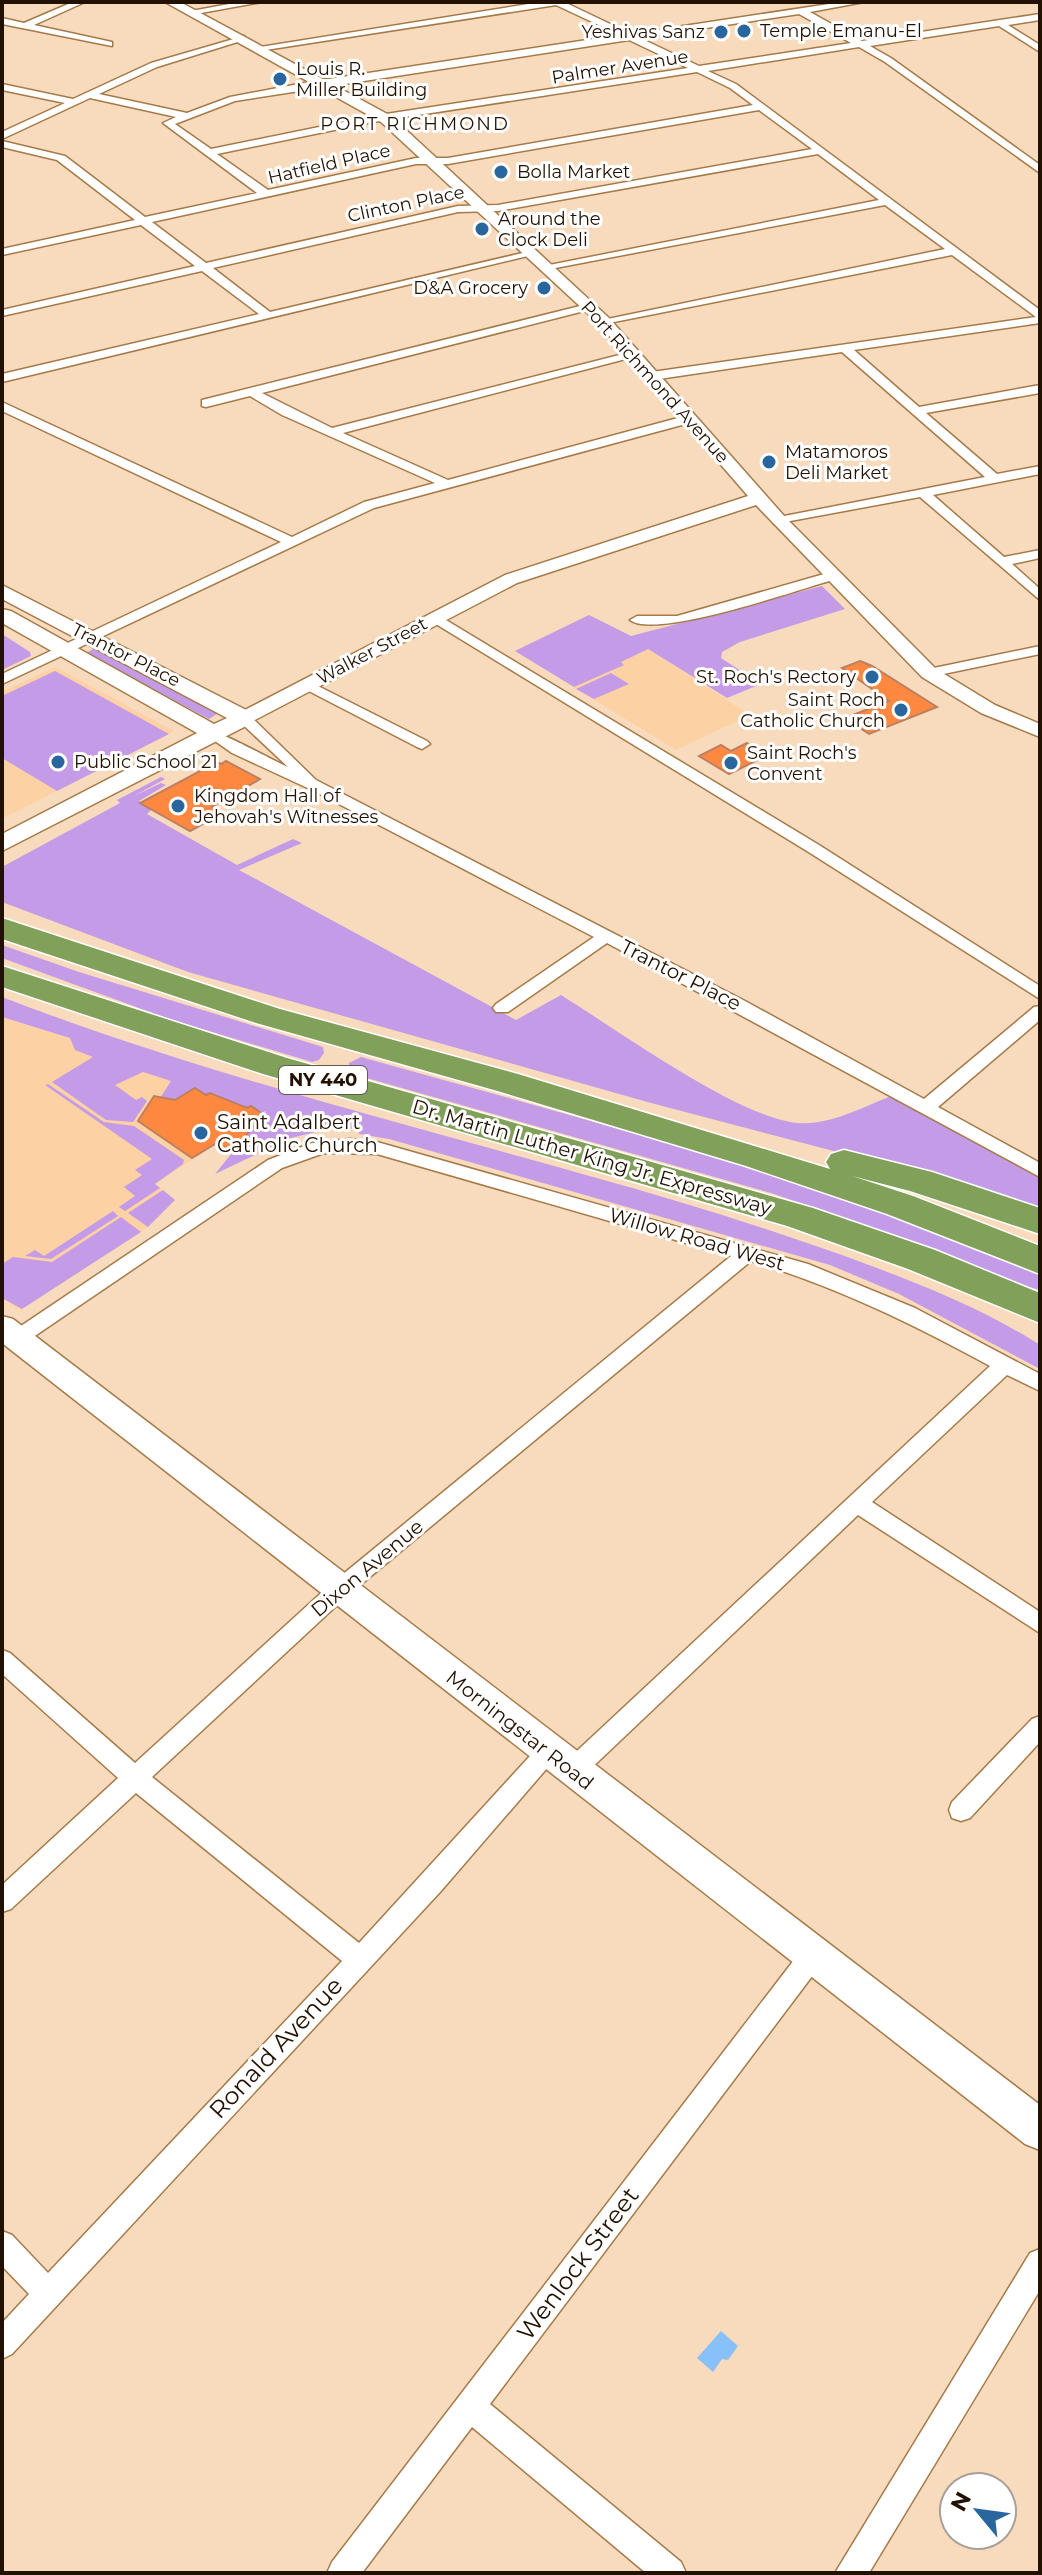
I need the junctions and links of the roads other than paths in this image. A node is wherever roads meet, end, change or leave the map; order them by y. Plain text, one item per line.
1 (81, 2) edge
2 (171, 2) edge
3 (258, 2) edge
4 (557, 2) edge
5 (860, 2) edge
6 (801, 11) junction
7 (190, 12) junction
8 (1040, 17) edge
9 (2, 21) edge
10 (1000, 23) junction
11 (24, 26) junction
12 (2, 35) edge
13 (633, 37) junction
14 (241, 38) junction
15 (109, 44) dead end
16 (861, 45) junction
17 (259, 48) junction
18 (1040, 49) edge
19 (700, 70) junction
20 (322, 83) junction
21 (2, 87) edge
22 (88, 95) junction
23 (74, 102) junction
24 (761, 107) junction
25 (188, 116) junction
26 (386, 119) junction
27 (2, 136) edge
28 (2, 144) edge
29 (820, 151) junction
30 (207, 153) junction
31 (432, 161) junction
32 (1040, 170) edge
33 (267, 195) junction
34 (888, 201) junction
35 (482, 208) junction
36 (144, 221) junction
37 (954, 251) junction
38 (2, 252) edge
39 (531, 254) junction
40 (205, 267) junction
41 (545, 267) junction
42 (588, 307) junction
43 (2, 313) edge
44 (268, 316) junction
45 (1040, 317) edge
46 (604, 321) junction
47 (844, 348) junction
48 (635, 355) junction
49 (652, 376) junction
50 (2, 378) edge
51 (1040, 389) edge
52 (251, 391) junction
53 (206, 403) dead end
54 (2, 406) edge
55 (916, 411) junction
56 (689, 419) junction
57 (330, 432) junction
58 (1040, 470) edge
59 (995, 479) junction
60 (447, 484) junction
61 (923, 493) junction
62 (759, 498) junction
63 (779, 521) junction
64 (290, 541) junction
65 (1040, 554) edge
66 (1002, 562) junction
67 (831, 576) junction
68 (1040, 596) edge
69 (3, 598) edge
70 (436, 618) junction
71 (637, 620) dead end
72 (91, 637) junction
73 (65, 649) junction
74 (1040, 650) edge
75 (929, 673) junction
76 (2, 680) edge
77 (308, 685) junction
78 (244, 718) junction
79 (1040, 731) edge
80 (213, 734) junction
81 (422, 744) dead end
82 (318, 787) junction
83 (2, 844) edge
84 (2, 928) edge
85 (606, 936) junction
86 (2, 976) edge
87 (1040, 994) edge
88 (502, 1008) dead end
89 (1040, 1011) edge
90 (506, 1082) junction
91 (927, 1106) junction
92 (1040, 1171) edge
93 (1040, 1221) edge
94 (822, 1225) junction
95 (748, 1253) junction
96 (1040, 1261) edge
97 (1040, 1309) edge
98 (9, 1333) edge
99 (1040, 1333) edge
100 (1005, 1364) junction
101 (1040, 1383) edge
102 (858, 1504) junction
103 (339, 1590) junction
104 (1040, 1624) edge
105 (2, 1660) edge
106 (1040, 1726) edge
107 (561, 1761) junction
108 (134, 1777) junction
109 (961, 1810) dead end
110 (2, 1901) edge
111 (813, 1955) junction
112 (359, 1959) junction
113 (1040, 2130) edge
114 (2, 2245) edge
115 (1040, 2263) edge
116 (48, 2294) junction
117 (2, 2344) edge
118 (470, 2406) junction
119 (343, 2573) edge
120 (670, 2573) edge
121 (851, 2573) edge

1 - 11 street
2 - 7 street, Port Richmond Avenue
3 - 7 street
4 - 13 street
4 - 17 street
5 - 6 street
6 - 13 street
6 - 16 street
7 - 14 street, Port Richmond Avenue
8 - 10 street, Palmer Avenue
9 - 11 street
10 - 16 street, Palmer Avenue
10 - 18 street
11 - 12 street
11 - 15 street
13 - 19 street
13 - 20 street
14 - 17 street, Port Richmond Avenue
14 - 22 street
16 - 19 street, Palmer Avenue
16 - 32 street
17 - 20 street, Port Richmond Avenue
19 - 24 street
19 - 26 street, Palmer Avenue
20 - 25 street
20 - 26 street, Port Richmond Avenue
21 - 23 street
22 - 23 street
22 - 25 street
23 - 27 street
24 - 29 street
24 - 31 street, Hatfield Place
25 - 30 street
26 - 30 street, Palmer Avenue
26 - 31 street, Port Richmond Avenue
28 - 36 street
29 - 34 street
29 - 35 street, Clinton Place
30 - 33 street
31 - 33 street, Hatfield Place
31 - 35 street, Port Richmond Avenue
33 - 36 street, Hatfield Place
34 - 37 street
34 - 41 street
35 - 39 street, Port Richmond Avenue
35 - 40 street, Clinton Place
36 - 38 street, Hatfield Place
36 - 40 street
37 - 45 street
37 - 46 street
39 - 41 street, Port Richmond Avenue
39 - 44 street
40 - 43 street, Clinton Place
40 - 44 street
41 - 42 street, Port Richmond Avenue
42 - 46 street, Port Richmond Avenue
42 - 52 street
44 - 50 street
45 - 47 street
46 - 48 street, Port Richmond Avenue
47 - 49 street
47 - 55 street
48 - 49 street, Port Richmond Avenue
48 - 57 street
49 - 56 street, Port Richmond Avenue
51 - 55 street
52 - 53 street
52 - 57 street
54 - 64 street
55 - 59 street
56 - 60 street
56 - 62 street, Port Richmond Avenue
57 - 60 street
58 - 59 street
59 - 61 street
60 - 64 street
61 - 63 street
61 - 66 street
62 - 63 street, Port Richmond Avenue
62 - 70 street, Walker Street
63 - 67 street, Port Richmond Avenue
64 - 72 street
65 - 66 street
66 - 68 street
67 - 71 street
67 - 75 street, Port Richmond Avenue
69 - 72 main road, Trantor Place
69 - 73 main road, Trantor Place
70 - 77 street, Walker Street
70 - 87 street
72 - 73 street
72 - 78 main road, Trantor Place
73 - 76 street
73 - 80 main road, Trantor Place
74 - 75 street
75 - 79 street, Port Richmond Avenue
77 - 78 street, Walker Street
77 - 81 street
78 - 80 main road, Walker Street
78 - 82 street, Trantor Place
80 - 82 street, Trantor Place
80 - 83 main road, Walker Street
82 - 85 street, Trantor Place
84 - 90 highway, NY 440
85 - 88 street
85 - 91 street, Trantor Place
86 - 94 highway, Dr. Martin Luther King Jr. Expressway / NY 440
89 - 91 street
90 - 93 highway
90 - 96 highway, NY 440
91 - 92 street, Trantor Place
94 - 97 highway, Dr. Martin Luther King Jr. Expressway / NY 440
94 - 99 highway
95 - 98 street, Willow Road West
95 - 100 street, Willow Road West
95 - 103 street, Dixon Avenue
98 - 103 main road, Morningstar Road
100 - 101 street, Willow Road West
100 - 102 street, Ronald Avenue
102 - 104 street
102 - 107 street, Ronald Avenue
103 - 107 main road, Morningstar Road
103 - 108 street, Dixon Avenue
105 - 108 street
106 - 109 street
107 - 111 main road, Morningstar Road
107 - 112 street, Ronald Avenue
108 - 110 street, Dixon Avenue
108 - 112 street
111 - 113 main road, Morningstar Road
111 - 118 street, Wenlock Street
112 - 116 street, Ronald Avenue
114 - 116 street
115 - 121 street
116 - 117 street, Ronald Avenue
118 - 119 street, Wenlock Street
118 - 120 street

